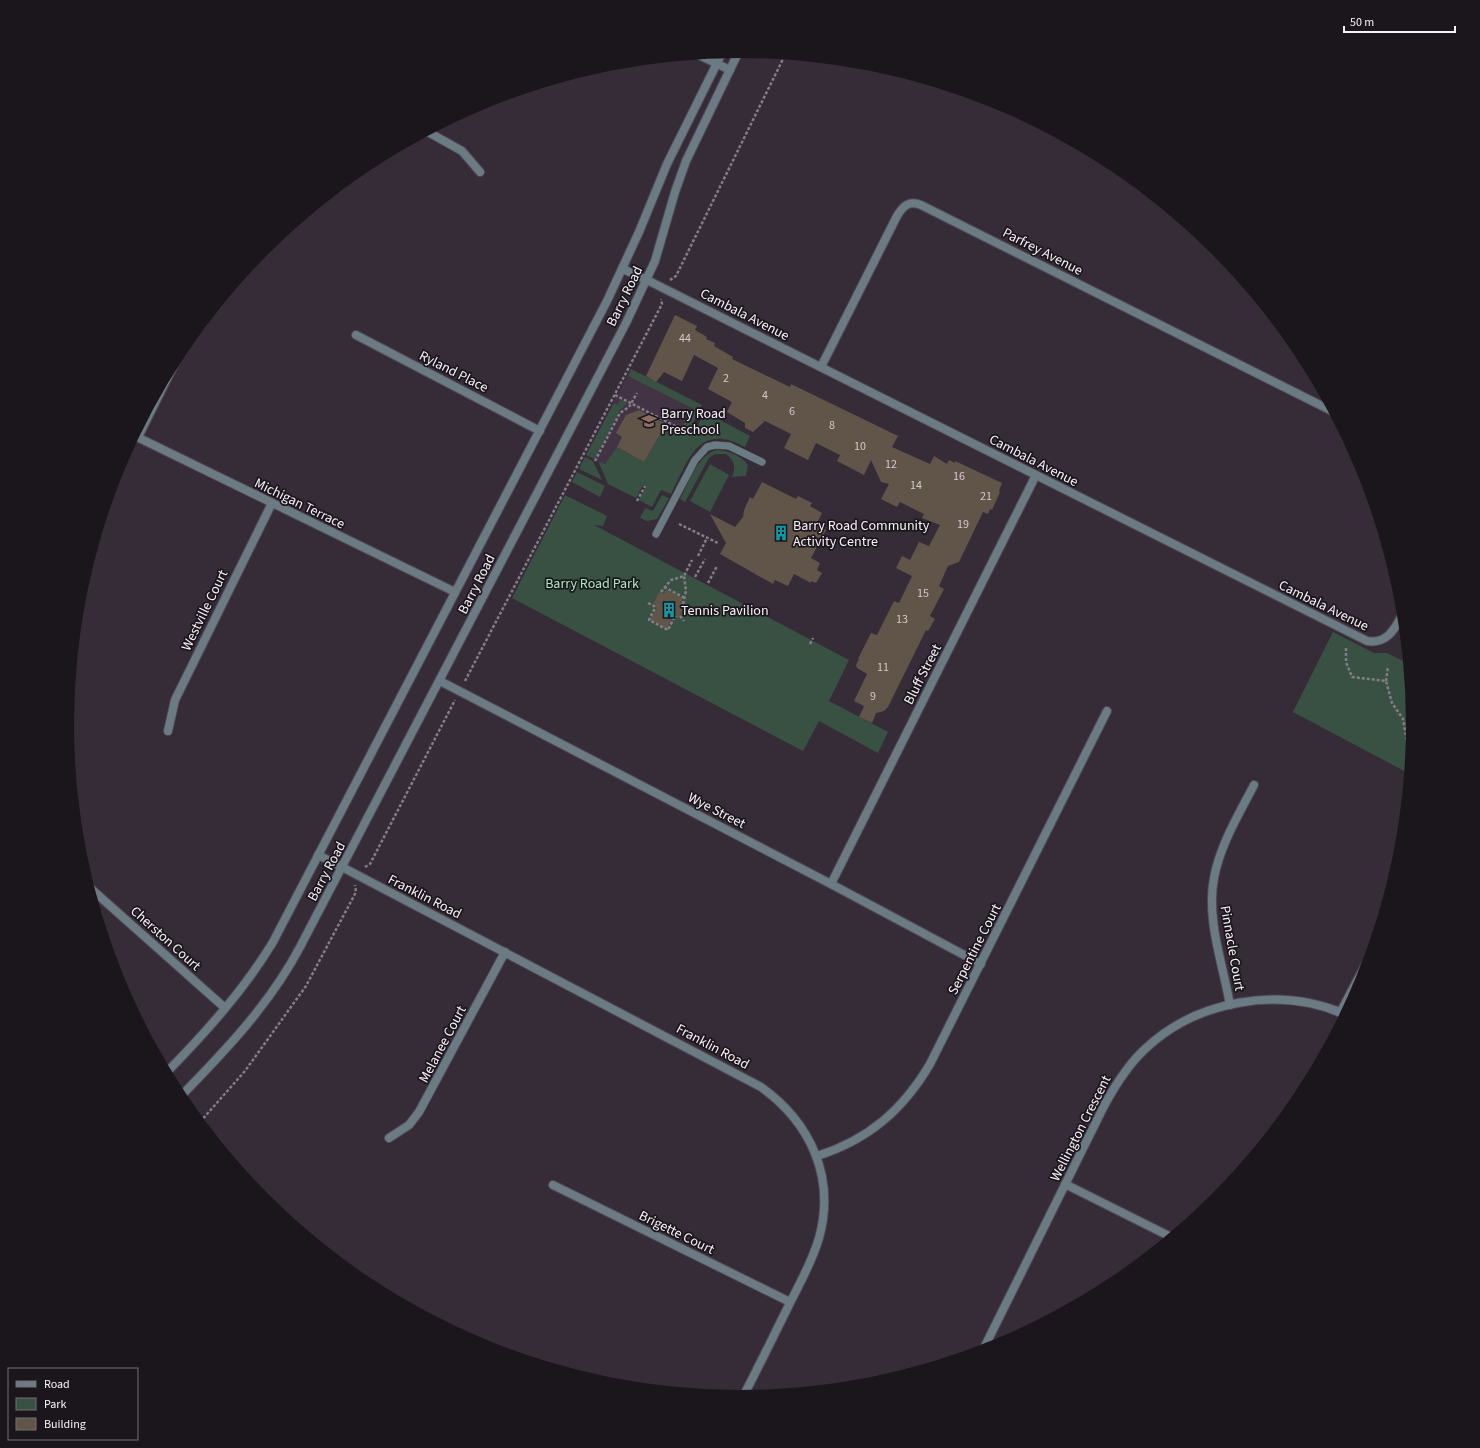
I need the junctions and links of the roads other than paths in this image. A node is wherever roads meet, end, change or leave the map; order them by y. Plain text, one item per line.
1 (719, 58) edge
2 (736, 58) edge
3 (706, 59) edge
4 (716, 64) junction
5 (730, 70) junction
6 (432, 134) edge
7 (480, 172) dead end
8 (622, 268) junction
9 (647, 280) junction
10 (356, 335) dead end
11 (822, 367) junction
12 (1326, 408) edge
13 (540, 431) junction
14 (139, 438) edge
15 (762, 462) dead end
16 (1036, 475) junction
17 (272, 503) junction
18 (656, 534) dead end
19 (455, 592) junction
20 (1398, 622) edge
21 (440, 681) junction
22 (1107, 711) dead end
23 (168, 732) dead end
24 (1254, 785) dead end
25 (318, 855) junction
26 (342, 867) junction
27 (831, 884) junction
28 (96, 893) edge
29 (505, 952) junction
30 (981, 964) junction
31 (1230, 1005) junction
32 (225, 1008) junction
33 (1340, 1013) edge
34 (170, 1068) edge
35 (185, 1092) edge
36 (389, 1138) dead end
37 (817, 1156) junction
38 (1065, 1184) junction
39 (553, 1185) dead end
40 (1167, 1235) edge
41 (790, 1302) junction
42 (987, 1342) edge
43 (747, 1390) edge

1 - 4 street, Barry Road
2 - 5 street, Barry Road
3 - 4 street
4 - 5 street
4 - 8 street, Barry Road
5 - 9 street, Barry Road
6 - 7 street
8 - 9 street, Cambala Avenue
8 - 13 street, Barry Road
9 - 11 street, Cambala Avenue
9 - 21 street, Barry Road
10 - 13 street, Ryland Place
11 - 12 street, Parfrey Avenue
11 - 16 street, Cambala Avenue
13 - 19 street, Barry Road
14 - 17 street, Michigan Terrace
15 - 18 lane
16 - 20 street, Cambala Avenue
16 - 27 street, Bluff Street
17 - 19 street, Michigan Terrace
17 - 23 street, Westville Court
19 - 25 street, Barry Road
21 - 26 street, Barry Road
21 - 27 street, Wye Street
22 - 30 street, Serpentine Court
24 - 31 street, Pinnacle Court
25 - 26 street, Franklin Road
25 - 32 street, Barry Road
26 - 29 street, Franklin Road
26 - 35 street, Barry Road
27 - 30 street, Wye Street
28 - 32 street, Cherston Court
29 - 36 street, Melanee Court
29 - 37 street, Franklin Road
30 - 37 street, Serpentine Court
31 - 33 street, Wellington Crescent
31 - 38 street, Wellington Crescent
32 - 34 street, Barry Road
37 - 41 street, Franklin Road
38 - 40 street
38 - 42 street, Wellington Crescent
39 - 41 street, Brigette Court
41 - 43 street, Franklin Road

